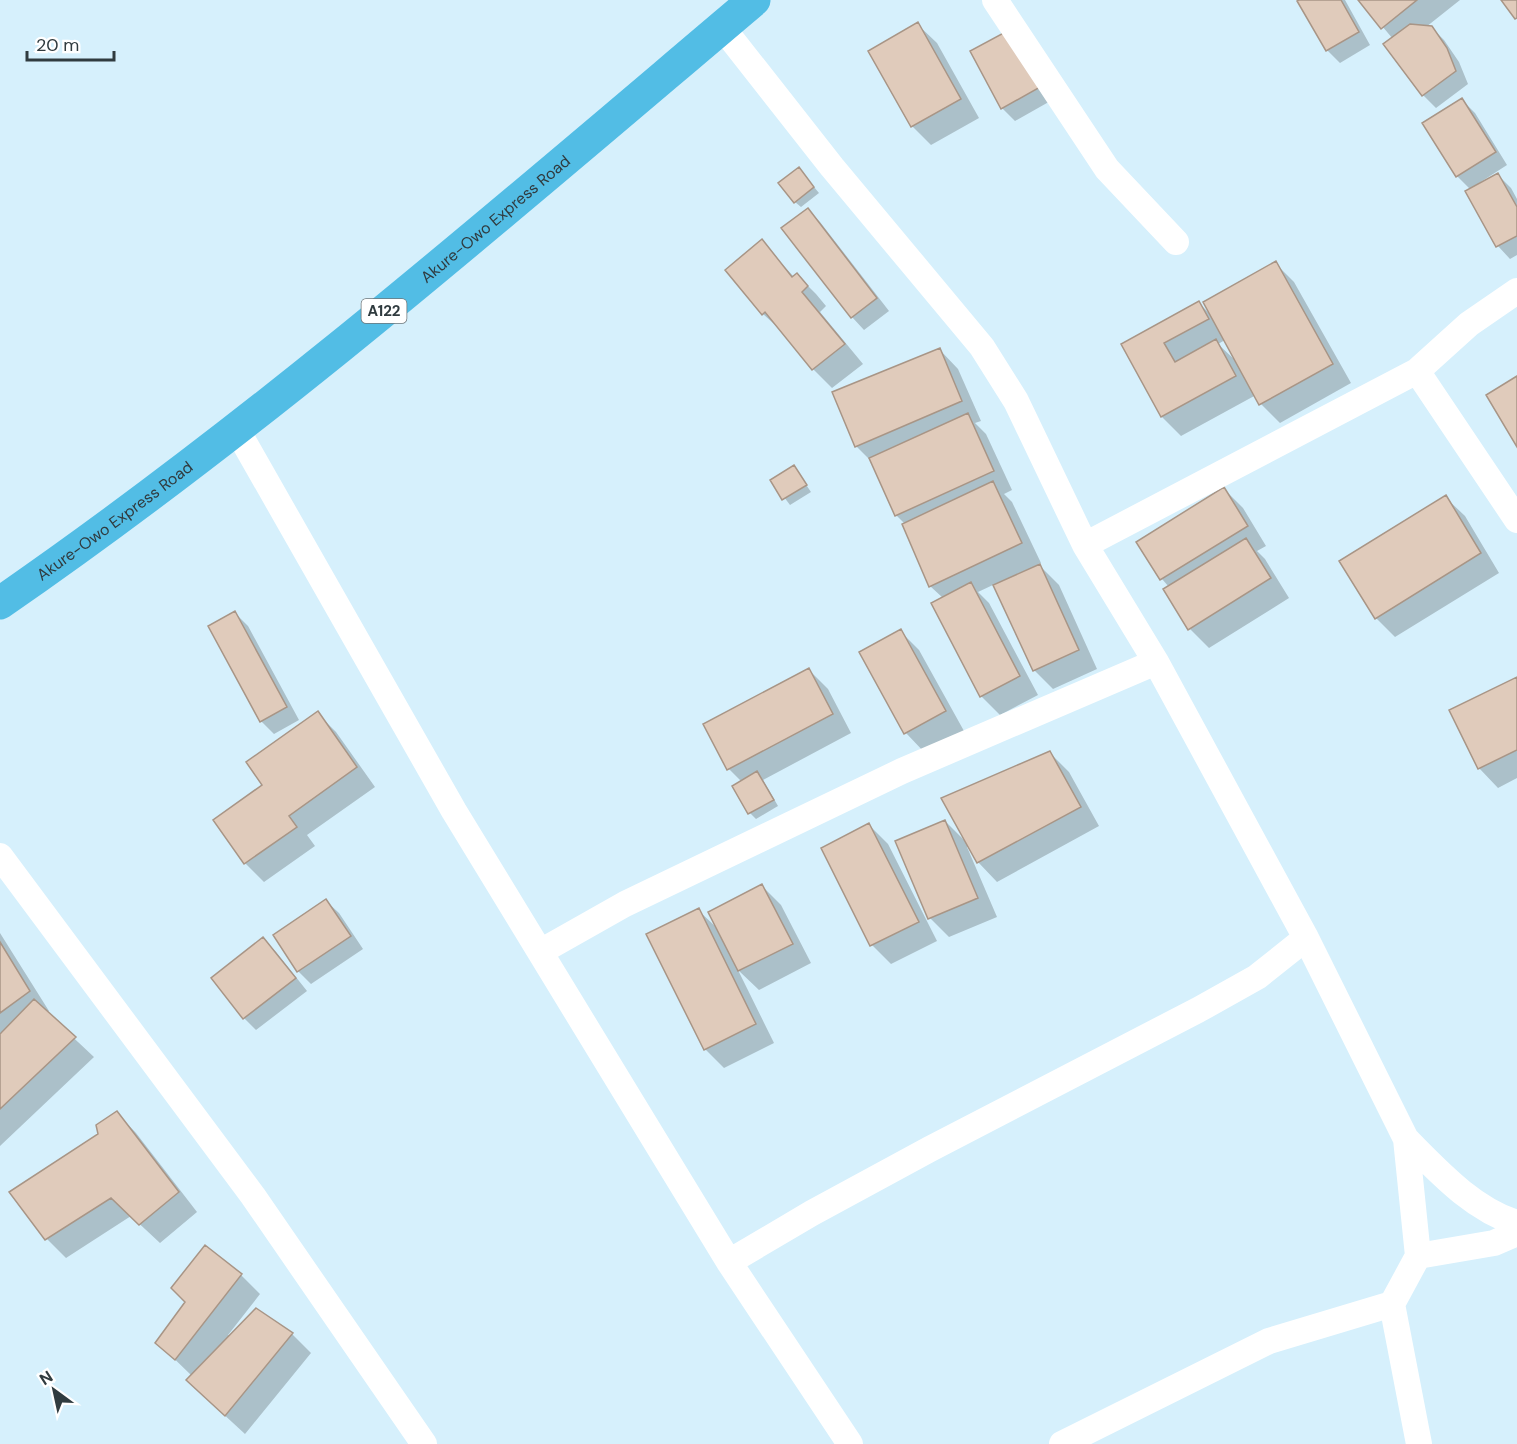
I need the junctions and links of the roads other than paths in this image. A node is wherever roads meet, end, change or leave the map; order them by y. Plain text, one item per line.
1 (754, 0) edge
2 (995, 0) edge
3 (722, 27) junction
4 (1176, 242) dead end
5 (1517, 291) edge
6 (1417, 371) junction
7 (237, 430) junction
8 (1517, 520) edge
9 (1085, 545) junction
10 (0, 603) edge
11 (1156, 662) junction
12 (0, 856) edge
13 (1306, 938) junction
14 (540, 952) junction
15 (1406, 1139) junction
16 (1517, 1223) edge
17 (1517, 1233) edge
18 (1418, 1257) junction
19 (729, 1262) junction
20 (1392, 1304) junction
21 (424, 1444) edge
22 (850, 1444) edge
23 (1062, 1444) edge
24 (1419, 1444) edge

1 - 3 highway, Akure-Owo Express Road / A122
2 - 4 street
3 - 7 highway, Akure-Owo Express Road / A122
3 - 9 street
5 - 6 street
6 - 8 street
6 - 9 street
7 - 10 highway, Akure-Owo Express Road / A122
7 - 14 street
9 - 11 street
11 - 13 street
11 - 14 street
12 - 21 street
13 - 15 street
13 - 19 street
14 - 19 street
15 - 16 street
15 - 18 street
17 - 18 street
18 - 20 street
19 - 22 street
20 - 23 street
20 - 24 street

